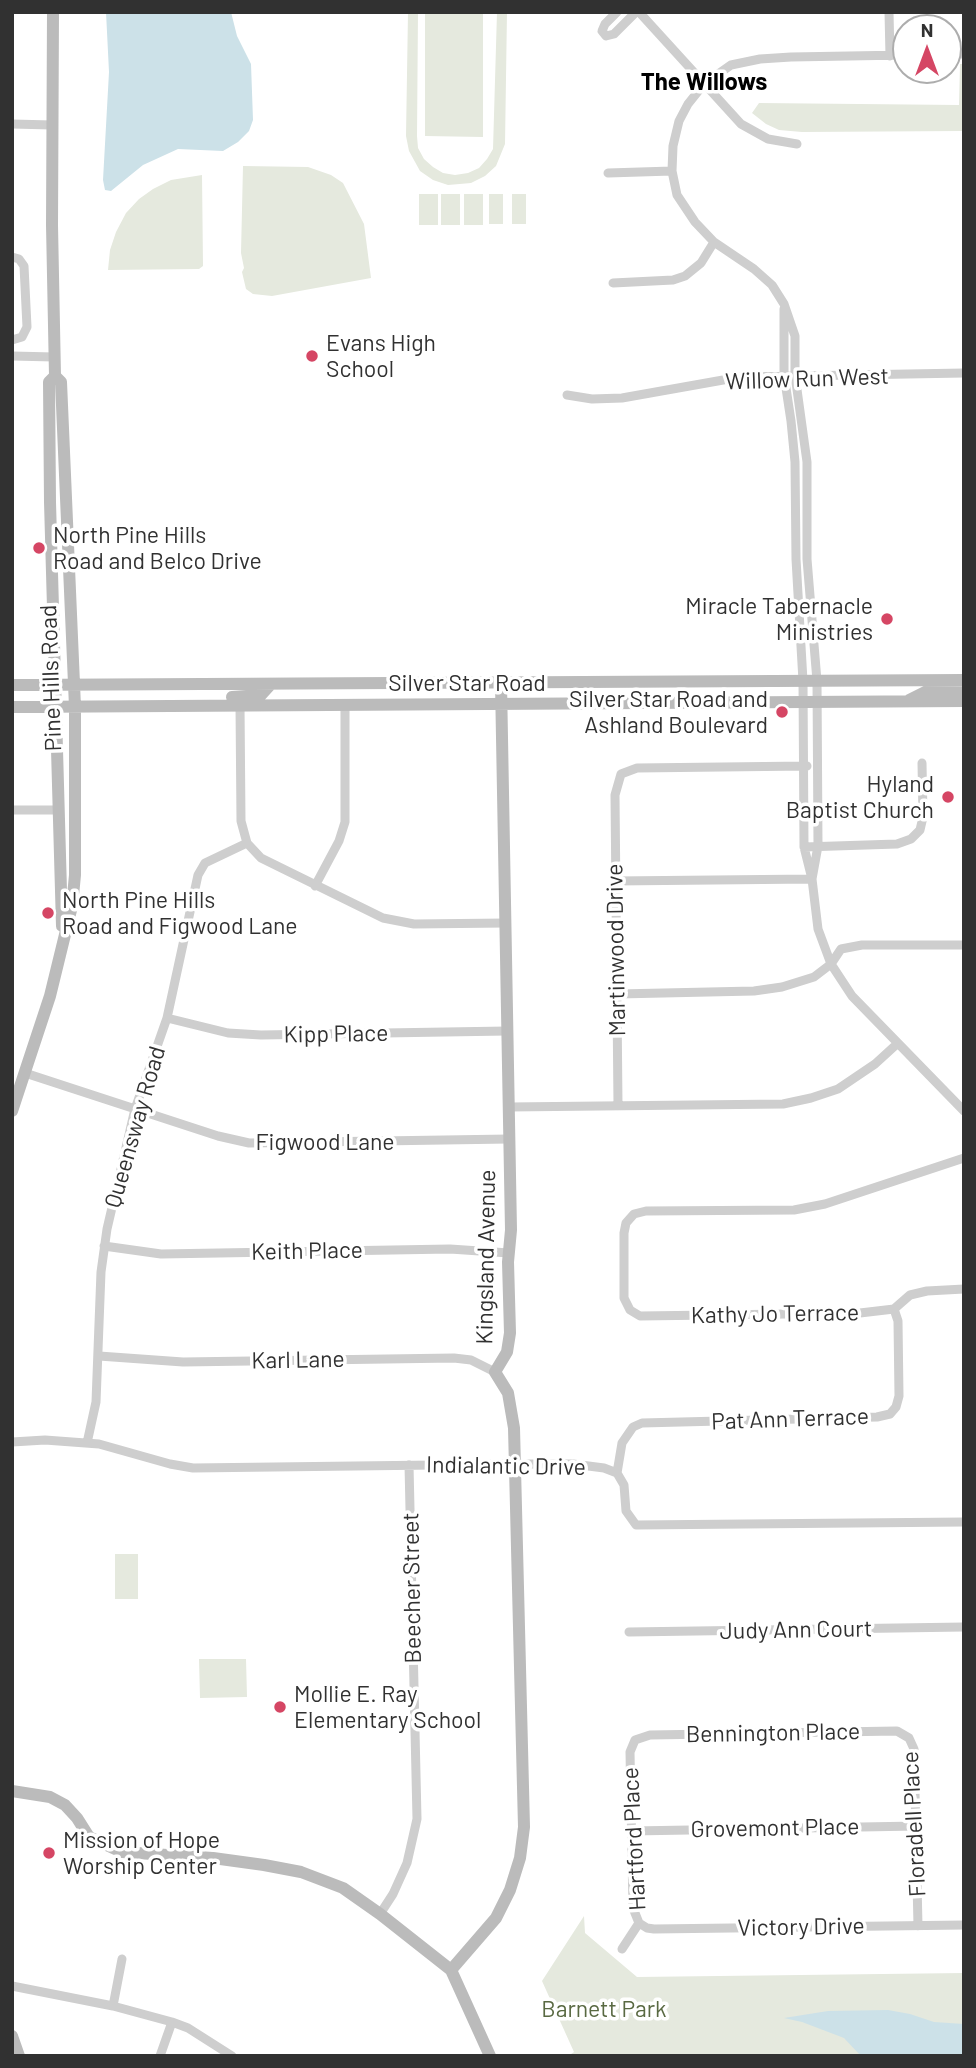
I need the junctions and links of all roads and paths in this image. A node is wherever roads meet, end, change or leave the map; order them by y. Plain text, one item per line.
1 (53, 12) edge
2 (617, 12) edge
3 (638, 12) edge
4 (889, 12) edge
5 (890, 55) joint
6 (704, 84) junction
7 (12, 124) edge
8 (52, 125) junction
9 (797, 144) dead end
10 (672, 171) junction
11 (608, 173) dead end
12 (714, 242) junction
13 (12, 257) edge
14 (613, 284) dead end
15 (784, 304) junction
16 (12, 340) edge
17 (12, 356) edge
18 (54, 357) junction
19 (964, 373) edge
20 (784, 375) junction
21 (795, 375) junction
22 (55, 376) junction
23 (568, 395) dead end
24 (964, 680) edge
25 (803, 681) junction
26 (817, 681) junction
27 (501, 683) junction
28 (271, 684) junction
29 (12, 685) edge
30 (55, 685) junction
31 (74, 685) junction
32 (964, 692) edge
33 (905, 701) junction
34 (964, 701) edge
35 (803, 702) junction
36 (818, 702) junction
37 (345, 704) junction
38 (240, 705) junction
39 (502, 705) junction
40 (138, 706) junction
41 (12, 707) edge
42 (55, 707) junction
43 (75, 707) junction
44 (922, 763) dead end
45 (803, 766) junction
46 (818, 766) junction
47 (12, 810) edge
48 (58, 810) junction
49 (247, 843) junction
50 (818, 846) junction
51 (804, 847) junction
52 (812, 879) junction
53 (615, 881) junction
54 (316, 886) junction
55 (506, 923) junction
56 (62, 937) junction
57 (964, 944) edge
58 (831, 964) junction
59 (618, 994) junction
60 (167, 1018) junction
61 (507, 1031) junction
62 (898, 1043) junction
63 (25, 1073) junction
64 (618, 1105) junction
65 (509, 1107) junction
66 (135, 1109) junction
67 (12, 1111) edge
68 (964, 1111) edge
69 (509, 1139) junction
70 (964, 1158) edge
71 (104, 1246) junction
72 (509, 1253) junction
73 (964, 1289) edge
74 (894, 1309) junction
75 (99, 1356) junction
76 (495, 1372) junction
77 (12, 1442) edge
78 (86, 1443) junction
79 (516, 1464) junction
80 (409, 1465) junction
81 (617, 1473) junction
82 (964, 1521) edge
83 (964, 1628) edge
84 (629, 1632) dead end
85 (897, 1731) joint
86 (650, 1735) joint
87 (12, 1791) edge
88 (918, 1826) junction
89 (632, 1831) junction
90 (380, 1914) junction
91 (639, 1923) junction
92 (964, 1925) edge
93 (919, 1926) junction
94 (622, 1949) dead end
95 (122, 1959) dead end
96 (451, 1970) junction
97 (12, 1986) edge
98 (113, 2006) junction
99 (172, 2022) junction
100 (12, 2036) edge
101 (19, 2056) edge
102 (160, 2056) edge
103 (232, 2056) edge
104 (490, 2056) edge

1 - 8 main road, Pine Hills Road
2 - 3 street
3 - 6 street
4 - 5 street
5 - 6 street
6 - 9 street
6 - 10 street
7 - 8 street
8 - 18 main road, Pine Hills Road
10 - 11 street
10 - 12 street
12 - 14 street
12 - 15 street
13 - 16 street
15 - 20 street
15 - 21 street
17 - 18 street
18 - 22 main road, Pine Hills Road
19 - 21 street, Willow Run West
20 - 21 street, Willow Run West
20 - 23 street, Willow Run West
20 - 25 street
21 - 26 street
22 - 30 main road, Pine Hills Road
22 - 31 main road, Pine Hills Road
24 - 26 main road, Silver Star Road
25 - 26 main road, Silver Star Road
25 - 27 main road, Silver Star Road
25 - 35 street
26 - 36 street
27 - 28 main road, Silver Star Road
27 - 39 main road, Kingsland Avenue
28 - 31 main road, Silver Star Road
28 - 40 main road
29 - 30 main road, Silver Star Road
30 - 31 main road, Silver Star Road
30 - 42 main road, Pine Hills Road
31 - 43 main road, Pine Hills Road
32 - 33 main road
33 - 34 main road, Silver Star Road
33 - 36 main road, Silver Star Road
35 - 36 main road, Silver Star Road
35 - 39 main road, Silver Star Road
35 - 45 street
36 - 46 street
37 - 38 main road, Silver Star Road
37 - 39 main road, Silver Star Road
37 - 54 street
38 - 40 main road, Silver Star Road
38 - 49 street
39 - 55 main road, Kingsland Avenue
40 - 43 main road, Silver Star Road
41 - 42 main road, Silver Star Road
42 - 43 main road, Silver Star Road
42 - 48 main road, Pine Hills Road
43 - 56 main road, Pine Hills Road
44 - 50 street
45 - 46 street
45 - 51 street
45 - 53 street, Martinwood Drive
46 - 50 street
47 - 48 street
48 - 56 main road, Pine Hills Road
49 - 54 street
49 - 60 street, Queensway Road
50 - 51 street
50 - 52 street
51 - 52 street
52 - 53 street
52 - 58 street
53 - 59 street, Martinwood Drive
54 - 55 street
55 - 61 main road, Kingsland Avenue
56 - 63 main road, Pine Hills Road
57 - 58 street
58 - 59 street
58 - 62 street
59 - 64 street, Martinwood Drive
60 - 61 street, Kipp Place
60 - 66 street, Queensway Road
61 - 65 main road, Kingsland Avenue
62 - 64 street
62 - 68 street
63 - 66 street, Figwood Lane
63 - 67 main road, Pine Hills Road
64 - 65 street
65 - 69 main road, Kingsland Avenue
66 - 69 street, Figwood Lane
66 - 71 street, Queensway Road
69 - 72 main road, Kingsland Avenue
70 - 74 street, Kathy Jo Terrace
71 - 72 street, Keith Place
71 - 75 street, Queensway Road
72 - 76 main road, Kingsland Avenue
73 - 74 street, Kathy Jo Terrace
74 - 81 street, Pat Ann Terrace
75 - 76 street, Karl Lane
75 - 78 street, Queensway Road
76 - 79 main road, Kingsland Avenue
77 - 78 street, Indialantic Drive
78 - 80 street, Indialantic Drive
79 - 80 street, Indialantic Drive
79 - 81 street, Indialantic Drive
79 - 96 main road, Kingsland Avenue
80 - 90 street, Beecher Street
81 - 82 street, Indialantic Drive
83 - 84 street, Judy Ann Court
85 - 86 street, Bennington Place
85 - 88 street, Floradell Place
86 - 89 street, Hartford Place
87 - 90 main road
88 - 89 street, Grovemont Place
88 - 93 street, Floradell Place
89 - 91 street, Hartford Place
90 - 96 main road
91 - 93 street, Victory Drive
91 - 94 street, Hartford Place
92 - 93 street, Victory Drive
95 - 98 street
96 - 104 main road
97 - 98 street
98 - 99 street
99 - 102 street
99 - 103 street
100 - 101 main road

